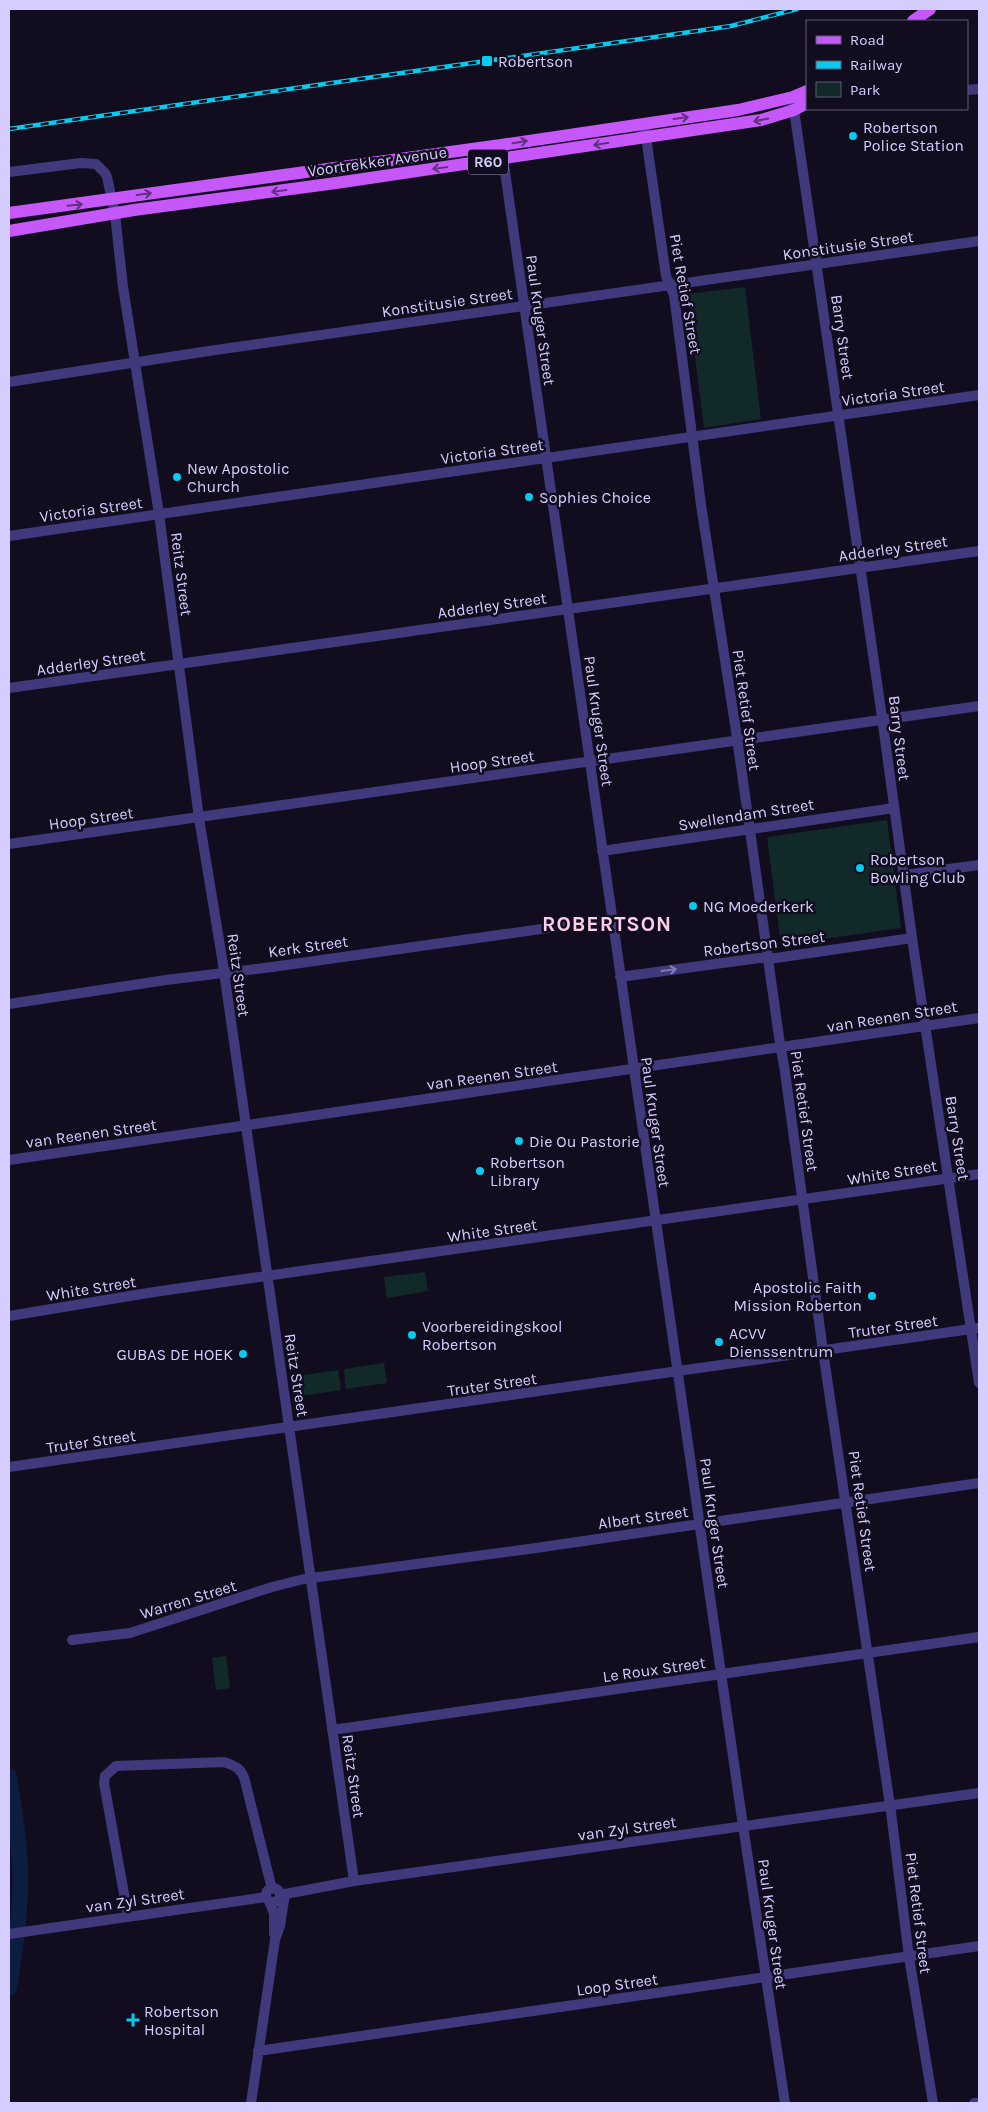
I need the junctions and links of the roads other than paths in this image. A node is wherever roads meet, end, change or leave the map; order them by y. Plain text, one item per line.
1 (930, 9) edge
2 (914, 20) edge
3 (806, 92) edge
4 (806, 103) edge
5 (793, 104) junction
6 (644, 123) junction
7 (646, 138) junction
8 (501, 145) junction
9 (503, 159) junction
10 (9, 172) edge
11 (111, 198) junction
12 (27, 210) junction
13 (9, 213) edge
14 (115, 214) junction
15 (28, 228) junction
16 (9, 231) edge
17 (979, 241) edge
18 (818, 264) junction
19 (670, 287) junction
20 (523, 307) junction
21 (134, 362) junction
22 (9, 382) edge
23 (979, 395) edge
24 (839, 416) junction
25 (692, 438) junction
26 (546, 458) junction
27 (159, 514) junction
28 (9, 536) edge
29 (979, 551) edge
30 (860, 568) junction
31 (714, 588) junction
32 (568, 610) junction
33 (178, 665) junction
34 (9, 688) edge
35 (979, 706) edge
36 (883, 720) junction
37 (736, 740) junction
38 (590, 761) junction
39 (894, 808) junction
40 (199, 818) junction
41 (749, 828) junction
42 (9, 844) edge
43 (602, 851) junction
44 (979, 865) edge
45 (904, 876) junction
46 (612, 919) junction
47 (912, 938) junction
48 (767, 958) junction
49 (223, 972) junction
50 (620, 977) junction
51 (9, 1004) edge
52 (979, 1018) edge
53 (926, 1026) junction
54 (781, 1048) junction
55 (634, 1069) junction
56 (246, 1126) junction
57 (9, 1160) edge
58 (979, 1174) edge
59 (948, 1178) junction
60 (802, 1200) junction
61 (655, 1220) junction
62 (266, 1277) junction
63 (9, 1316) edge
64 (976, 1328) edge
65 (823, 1351) junction
66 (678, 1372) junction
67 (979, 1383) edge
68 (289, 1428) junction
69 (9, 1467) edge
70 (979, 1483) edge
71 (846, 1502) junction
72 (699, 1524) junction
73 (312, 1578) junction
74 (979, 1637) edge
75 (72, 1640) dead end
76 (868, 1653) junction
77 (722, 1674) junction
78 (332, 1730) junction
79 (979, 1793) edge
80 (890, 1806) junction
81 (743, 1827) junction
82 (354, 1881) junction
83 (274, 1895) junction
84 (128, 1916) junction
85 (9, 1934) edge
86 (275, 1940) junction
87 (979, 1946) edge
88 (909, 1957) junction
89 (765, 1978) junction
90 (258, 2051) junction
91 (979, 2102) edge
92 (251, 2103) edge
93 (785, 2103) edge
94 (933, 2103) edge
95 (974, 2103) edge

1 - 2 main road
3 - 5 main road, Voortrekker Avenue / R60
4 - 5 main road, Voortrekker Avenue / R60
6 -> 5 main road, Voortrekker Avenue / R60
5 -> 7 main road, Voortrekker Avenue / R60
5 - 18 street, Barry Street
6 - 7 street, Piet Retief Street
8 -> 6 main road, Voortrekker Avenue / R60
7 -> 9 main road, Voortrekker Avenue / R60
7 - 19 street, Piet Retief Street
8 - 9 street, Paul Kruger Street
11 -> 8 main road, Voortrekker Avenue / R60
9 -> 14 main road, Voortrekker Avenue / R60
9 - 20 street, Paul Kruger Street
10 - 11 street, Reitz Street
12 -> 11 main road, Voortrekker Avenue / R60
11 - 14 street, Reitz Street
12 - 13 main road, Voortrekker Avenue / R60
12 - 15 main road
14 - 15 main road, Voortrekker Avenue / R60
14 - 21 street, Reitz Street
15 - 16 main road, Voortrekker Avenue / R60
17 - 18 street, Konstitusie Street
18 - 19 street, Konstitusie Street
18 - 24 street, Barry Street
19 - 20 street, Konstitusie Street
19 - 25 street, Piet Retief Street
20 - 21 street, Konstitusie Street
20 - 26 street, Paul Kruger Street
21 - 22 street, Konstitusie Street
21 - 27 street, Reitz Street
23 - 24 street, Victoria Street
24 - 25 street, Victoria Street
24 - 30 street, Barry Street
25 - 26 street, Victoria Street
25 - 31 street, Piet Retief Street
26 - 27 street, Victoria Street
26 - 32 street, Paul Kruger Street
27 - 28 street, Victoria Street
27 - 33 street, Reitz Street
29 - 30 street, Adderley Street
30 - 31 street, Adderley Street
30 - 36 street, Barry Street
31 - 32 street, Adderley Street
31 - 37 street, Piet Retief Street
32 - 33 street, Adderley Street
32 - 38 street, Paul Kruger Street
33 - 34 street, Adderley Street
33 - 40 street, Reitz Street
35 - 36 street, Hoop Street
36 - 37 street, Hoop Street
36 - 39 street, Barry Street
37 - 38 street, Hoop Street
37 - 41 street, Piet Retief Street
38 - 40 street, Hoop Street
38 - 43 street, Paul Kruger Street
39 - 41 street, Swellendam Street
39 - 45 street, Barry Street
40 - 42 street, Hoop Street
40 - 49 street, Reitz Street
41 - 43 street, Swellendam Street
41 - 48 street, Piet Retief Street
43 - 46 street, Paul Kruger Street
44 - 45 street
45 - 47 street, Barry Street
46 - 49 street, Kerk Street
46 - 50 street, Paul Kruger Street
47 - 48 street, Robertson Street
47 - 53 street, Barry Street
50 -> 48 street, Robertson Street
48 - 54 street, Piet Retief Street
49 - 51 street, Kerk Street
49 - 56 street, Reitz Street
50 - 55 street, Paul Kruger Street
52 - 53 street, van Reenen Street
53 - 54 street, van Reenen Street
53 - 59 street, Barry Street
54 - 55 street, van Reenen Street
54 - 60 street, Piet Retief Street
55 - 56 street, van Reenen Street
55 - 61 street, Paul Kruger Street
56 - 57 street, van Reenen Street
56 - 62 street, Reitz Street
58 - 59 street, White Street
59 - 60 street, White Street
59 - 64 street, Barry Street
60 - 61 street, White Street
60 - 65 street, Piet Retief Street
61 - 62 street, White Street
61 - 66 street, Paul Kruger Street
62 - 63 street, White Street
62 - 68 street, Reitz Street
64 - 65 street, Truter Street
64 - 67 street, Barry Street
65 - 66 street, Truter Street
65 - 71 street, Piet Retief Street
66 - 68 street, Truter Street
66 - 72 street, Paul Kruger Street
68 - 69 street, Truter Street
68 - 73 street, Reitz Street
70 - 71 street, Albert Street
71 - 72 street, Albert Street
71 - 76 street, Piet Retief Street
72 - 73 street, Albert Street
72 - 77 street, Paul Kruger Street
73 - 75 street, Warren Street
73 - 78 street, Reitz Street
74 - 76 street, Le Roux Street
76 - 77 street, Le Roux Street
76 - 80 street, Piet Retief Street
77 - 78 street, Le Roux Street
77 - 81 street, Paul Kruger Street
78 - 82 street, Reitz Street
79 - 80 street, van Zyl Street
80 - 81 street, van Zyl Street
80 - 88 street, Piet Retief Street
81 - 82 street, van Zyl Street
81 - 89 street, Paul Kruger Street
82 - 83 street, van Zyl Street
83 - 84 street, van Zyl Street
83 - 84 street
83 - 86 street
83 - 86 street
84 - 85 street, van Zyl Street
86 - 90 street
87 - 88 street, Loop Street
88 - 89 street, Loop Street
88 - 94 street, Piet Retief Street
89 - 90 street, Loop Street
89 - 93 street, Paul Kruger Street
90 - 92 street
91 - 95 street

